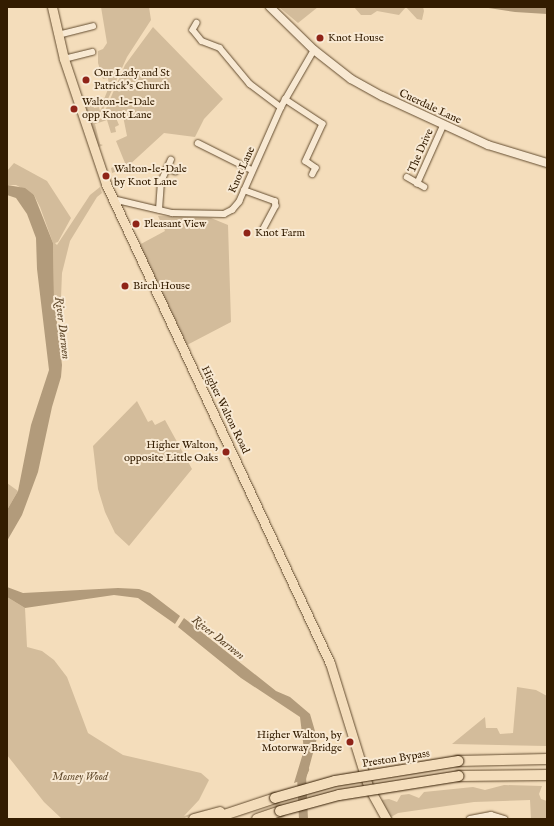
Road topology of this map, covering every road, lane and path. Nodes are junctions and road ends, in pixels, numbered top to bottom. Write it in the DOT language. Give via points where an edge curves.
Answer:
graph roads {
  1 [pos="52,7"];
  2 [pos="270,7"];
  3 [pos="197,23"];
  4 [pos="93,26"];
  5 [pos="58,35"];
  6 [pos="314,50"];
  7 [pos="92,52"];
  8 [pos="64,59"];
  9 [pos="285,99"];
  10 [pos="281,107"];
  11 [pos="443,126"];
  12 [pos="198,143"];
  13 [pos="171,160"];
  14 [pos="547,163"];
  15 [pos="167,168"];
  16 [pos="252,170"];
  17 [pos="175,171"];
  18 [pos="313,174"];
  19 [pos="407,176"];
  20 [pos="417,184"];
  21 [pos="424,187"];
  22 [pos="244,190"];
  23 [pos="113,199"];
  24 [pos="159,210"];
  25 [pos="262,230"];
  26 [pos="547,759"];
  27 [pos="547,775"];
  28 [pos="253,805"];
  29 [pos="194,819"];
  30 [pos="212,819"];
  31 [pos="257,819"];
  32 [pos="386,819"];
  33 [pos="470,819"];
  34 [pos="504,819"];
  1 -- 5 [label="main road, Higher Walton Road"];
  2 -- 6 [label="main road, Cuerdale Lane"];
  3 -- 10 [label="street" via="192,30 202,41 220,48 250,84"];
  4 -- 5 [label="street"];
  5 -- 8 [label="main road, Higher Walton Road"];
  6 -- 9 [label="street, Knot Lane"];
  6 -- 11 [label="main road, Cuerdale Lane" via="351,79"];
  7 -- 8 [label="street"];
  8 -- 23 [label="main road, Higher Walton Road" via="92,146"];
  9 -- 10 [label="street, Knot Lane"];
  9 -- 18 [label="street" via="323,124 306,161 316,168"];
  10 -- 16 [label="street, Knot Lane"];
  11 -- 14 [label="main road, Cuerdale Lane" via="488,145"];
  11 -- 20 [label="street, The Drive"];
  12 -- 16 [label="street"];
  13 -- 15 [label="street"];
  15 -- 17 [label="street"];
  15 -- 24 [label="street" via="161,182"];
  16 -- 22 [label="street, Knot Lane"];
  19 -- 20 [label="street"];
  20 -- 21 [label="street"];
  22 -- 24 [label="street, Knot Lane" via="235,208 224,214"];
  22 -- 25 [label="street" via="275,201 276,206"];
  23 -- 24 [label="street, Knot Lane"];
  23 -- 32 [label="main road, Higher Walton Road" via="330,662 368,786"];
  26 -- 28 [label="highway, Preston Bypass, bridge" via="458,761 335,781"];
  27 -- 31 [label="highway, bridge" via="459,776 339,795"];
  28 -- 29 [label="highway"];
  28 -- 30 [label="highway"];
  33 -- 34 [label="street" via="491,815"];
}
